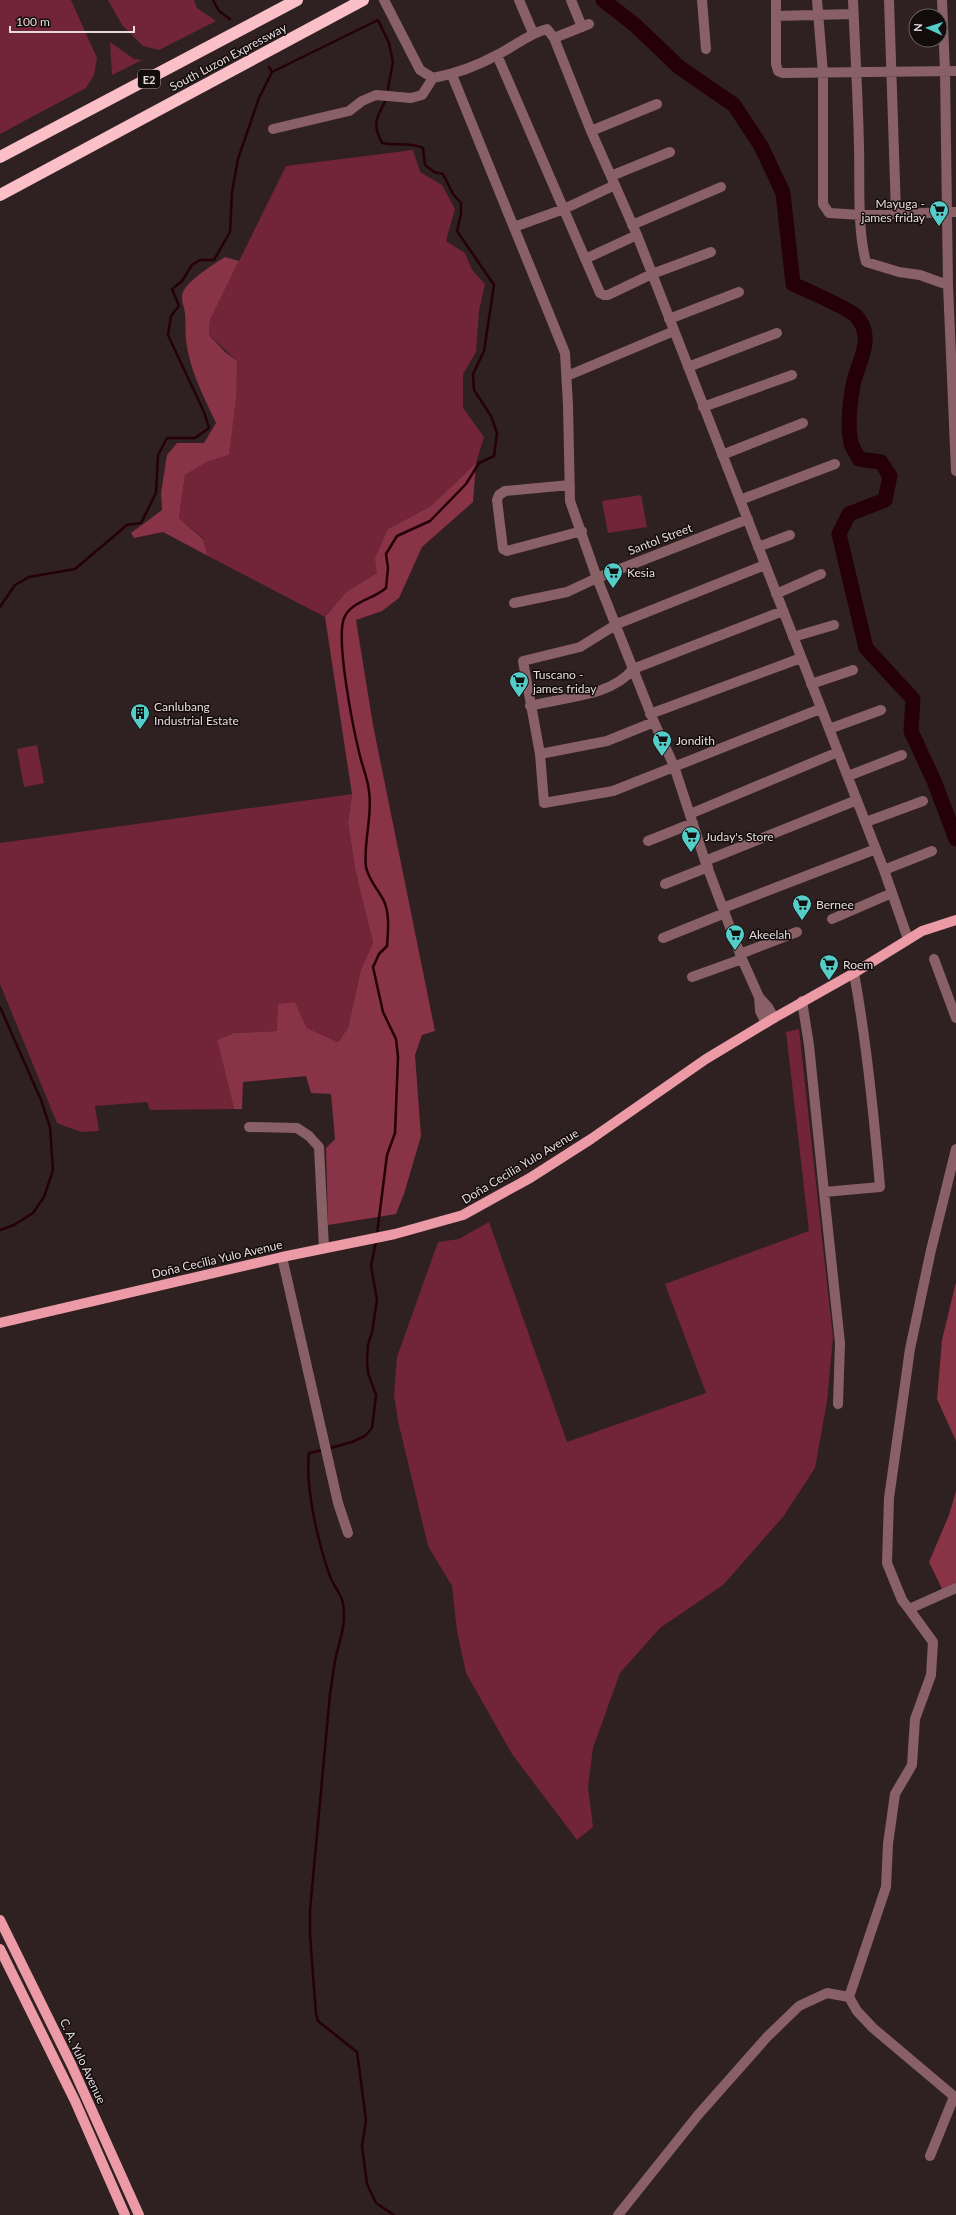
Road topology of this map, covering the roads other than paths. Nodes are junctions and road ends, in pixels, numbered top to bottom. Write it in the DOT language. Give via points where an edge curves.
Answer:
graph roads {
  1 [pos="297,0"];
  2 [pos="363,0"];
  3 [pos="384,0"];
  4 [pos="519,0"];
  5 [pos="571,0"];
  6 [pos="702,0"];
  7 [pos="776,0"];
  8 [pos="817,0"];
  9 [pos="853,0"];
  10 [pos="889,0"];
  11 [pos="942,0"];
  12 [pos="853,14"];
  13 [pos="776,16"];
  14 [pos="818,16"];
  15 [pos="533,33"];
  16 [pos="554,38"];
  17 [pos="706,49"];
  18 [pos="498,55"];
  19 [pos="945,70"];
  20 [pos="857,71"];
  21 [pos="823,72"];
  22 [pos="890,72"];
  23 [pos="956,72"];
  24 [pos="452,75"];
  25 [pos="433,78"];
  26 [pos="657,104"];
  27 [pos="273,129"];
  28 [pos="591,131"];
  29 [pos="670,152"];
  30 [pos="0,157"];
  31 [pos="613,181"];
  32 [pos="721,188"];
  33 [pos="0,195"];
  34 [pos="564,209"];
  35 [pos="952,212"];
  36 [pos="896,213"];
  37 [pos="861,215"];
  38 [pos="632,225"];
  39 [pos="514,227"];
  40 [pos="637,235"];
  41 [pos="711,252"];
  42 [pos="585,259"];
  43 [pos="652,274"];
  44 [pos="948,285"];
  45 [pos="739,292"];
  46 [pos="669,319"];
  47 [pos="674,332"];
  48 [pos="777,333"];
  49 [pos="688,367"];
  50 [pos="792,375"];
  51 [pos="567,376"];
  52 [pos="955,405"];
  53 [pos="703,407"];
  54 [pos="802,423"];
  55 [pos="722,455"];
  56 [pos="836,464"];
  57 [pos="956,471"];
  58 [pos="570,485"];
  59 [pos="740,500"];
  60 [pos="748,519"];
  61 [pos="582,531"];
  62 [pos="790,535"];
  63 [pos="758,547"];
  64 [pos="765,565"];
  65 [pos="821,574"];
  66 [pos="597,578"];
  67 [pos="776,594"];
  68 [pos="514,603"];
  69 [pos="783,611"];
  70 [pos="616,624"];
  71 [pos="834,625"];
  72 [pos="793,637"];
  73 [pos="801,658"];
  74 [pos="633,669"];
  75 [pos="853,670"];
  76 [pos="811,684"];
  77 [pos="530,706"];
  78 [pos="820,709"];
  79 [pos="881,710"];
  80 [pos="652,718"];
  81 [pos="829,728"];
  82 [pos="838,752"];
  83 [pos="540,754"];
  84 [pos="902,755"];
  85 [pos="674,766"];
  86 [pos="848,776"];
  87 [pos="857,800"];
  88 [pos="923,801"];
  89 [pos="692,819"];
  90 [pos="866,822"];
  91 [pos="648,841"];
  92 [pos="876,849"];
  93 [pos="932,851"];
  94 [pos="706,864"];
  95 [pos="884,870"];
  96 [pos="664,884"];
  97 [pos="892,893"];
  98 [pos="724,911"];
  99 [pos="832,919"];
  100 [pos="956,920"];
  101 [pos="797,932"];
  102 [pos="663,938"];
  103 [pos="908,939"];
  104 [pos="741,956"];
  105 [pos="934,959"];
  106 [pos="854,974"];
  107 [pos="692,977"];
  108 [pos="802,1001"];
  109 [pos="956,1018"];
  110 [pos="770,1020"];
  111 [pos="249,1127"];
  112 [pos="956,1149"];
  113 [pos="824,1192"];
  114 [pos="324,1248"];
  115 [pos="282,1257"];
  116 [pos="0,1323"];
  117 [pos="838,1404"];
  118 [pos="348,1533"];
  119 [pos="955,1589"];
  120 [pos="909,1609"];
  121 [pos="0,1920"];
  122 [pos="0,1949"];
  123 [pos="849,1997"];
  124 [pos="955,2098"];
  125 [pos="930,2156"];
  126 [pos="125,2215"];
  127 [pos="139,2215"];
  128 [pos="618,2215"];
  1 -- 30 [label="highway, South Luzon Expressway / E2"];
  2 -- 33 [label="highway, South Luzon Expressway"];
  3 -- 25 [label="street" via="420,70"];
  4 -- 15 [label="street"];
  5 -- 16 [label="street" via="586,25"];
  6 -- 17 [label="street"];
  7 -- 13 [label="street"];
  8 -- 14 [label="street"];
  9 -- 12 [label="street"];
  10 -- 22 [label="street"];
  11 -- 19 [label="street"];
  12 -- 14 [label="street"];
  12 -- 20 [label="street"];
  13 -- 14 [label="street"];
  13 -- 21 [label="street" via="778,71"];
  14 -- 21 [label="street"];
  15 -- 16 [label="street" via="547,29"];
  15 -- 18 [label="street"];
  16 -- 28 [label="street"];
  18 -- 24 [label="street"];
  18 -- 34 [label="street"];
  19 -- 22 [label="street"];
  19 -- 23 [label="street"];
  19 -- 35 [label="street"];
  20 -- 21 [label="street"];
  20 -- 22 [label="street"];
  20 -- 37 [label="street"];
  21 -- 37 [label="street" via="822,204 829,213"];
  22 -- 36 [label="street"];
  24 -- 25 [label="street"];
  24 -- 39 [label="street"];
  25 -- 27 [label="street" via="422,95 411,98 376,95 349,111"];
  26 -- 28 [label="street"];
  28 -- 31 [label="street"];
  29 -- 31 [label="street"];
  31 -- 34 [label="street"];
  31 -- 38 [label="street"];
  32 -- 38 [label="street"];
  34 -- 39 [label="street"];
  34 -- 42 [label="street"];
  35 -- 36 [label="street"];
  35 -- 44 [label="street"];
  36 -- 37 [label="street"];
  37 -- 44 [label="street" via="866,262 920,275"];
  38 -- 40 [label="street"];
  39 -- 51 [label="street" via="565,353"];
  40 -- 42 [label="street"];
  40 -- 43 [label="street"];
  41 -- 43 [label="street"];
  42 -- 43 [label="street" via="600,293 604,295"];
  43 -- 46 [label="street"];
  44 -- 52 [label="street"];
  45 -- 46 [label="street"];
  46 -- 47 [label="street"];
  47 -- 49 [label="street"];
  47 -- 51 [label="street"];
  48 -- 49 [label="street"];
  49 -- 53 [label="street"];
  50 -- 53 [label="street"];
  51 -- 58 [label="street"];
  52 -- 57 [label="street"];
  53 -- 55 [label="street"];
  54 -- 55 [label="street"];
  55 -- 59 [label="street"];
  56 -- 59 [label="street"];
  58 -- 61 [label="street" via="570,501"];
  58 -- 61 [label="street" via="505,491 499,495 497,500 504,549 507,551"];
  59 -- 60 [label="street"];
  60 -- 63 [label="street"];
  60 -- 66 [label="street, Santol Street"];
  61 -- 66 [label="street"];
  62 -- 63 [label="street"];
  63 -- 64 [label="street"];
  64 -- 67 [label="street"];
  64 -- 70 [label="street"];
  65 -- 67 [label="street"];
  66 -- 68 [label="street, Santol Street" via="567,592"];
  66 -- 70 [label="street"];
  67 -- 69 [label="street"];
  69 -- 72 [label="street"];
  69 -- 74 [label="street"];
  70 -- 74 [label="street"];
  70 -- 77 [label="street" via="580,647 523,661"];
  71 -- 72 [label="street"];
  72 -- 73 [label="street"];
  73 -- 76 [label="street"];
  73 -- 80 [label="street"];
  74 -- 77 [label="street" via="625,680 586,694"];
  74 -- 80 [label="street"];
  75 -- 76 [label="street"];
  76 -- 78 [label="street"];
  77 -- 83 [label="street"];
  78 -- 81 [label="street"];
  78 -- 85 [label="street"];
  79 -- 81 [label="street"];
  80 -- 83 [label="street" via="607,741"];
  80 -- 85 [label="street"];
  81 -- 82 [label="street"];
  82 -- 86 [label="street"];
  82 -- 89 [label="street"];
  83 -- 85 [label="street" via="544,803 613,791"];
  84 -- 86 [label="street"];
  85 -- 89 [label="street"];
  86 -- 87 [label="street"];
  87 -- 90 [label="street"];
  87 -- 94 [label="street"];
  88 -- 90 [label="street"];
  89 -- 91 [label="street"];
  89 -- 94 [label="street"];
  90 -- 92 [label="street"];
  92 -- 95 [label="street"];
  92 -- 98 [label="street"];
  93 -- 95 [label="street"];
  94 -- 96 [label="street"];
  94 -- 98 [label="street"];
  95 -- 97 [label="street"];
  97 -- 99 [label="street"];
  97 -- 103 [label="street"];
  98 -- 102 [label="street"];
  98 -- 104 [label="street"];
  100 -- 103 [label="main road, Doña Cecilia Yulo Avenue" via="922,931"];
  101 -- 104 [label="street"];
  103 -- 106 [label="main road, Doña Cecilia Yulo Avenue"];
  104 -- 107 [label="street"];
  104 -- 110 [label="street" via="759,997 760,1011"];
  105 -- 109 [label="street"];
  106 -- 108 [label="main road, Doña Cecilia Yulo Avenue"];
  106 -- 113 [label="street" via="863,1026 880,1187"];
  108 -- 110 [label="main road, Doña Cecilia Yulo Avenue"];
  108 -- 113 [label="street"];
  110 -- 114 [label="main road, Doña Cecilia Yulo Avenue" via="706,1059 530,1178 463,1215 395,1234"];
  111 -- 114 [label="street" via="297,1128 309,1136 318,1148"];
  112 -- 120 [label="street" via="910,1349 889,1498 887,1563 902,1600"];
  113 -- 117 [label="street" via="840,1343"];
  114 -- 115 [label="main road, Doña Cecilia Yulo Avenue"];
  115 -- 116 [label="main road, Doña Cecilia Yulo Avenue"];
  115 -- 118 [label="street" via="338,1503"];
  119 -- 120 [label="street"];
  120 -- 123 [label="street" via="933,1642 931,1675 915,1719 912,1765 895,1794 888,1844 886,1887"];
  121 -- 127 [label="main road, C. A. Yulo Avenue" via="69,2060"];
  122 -- 126 [label="main road, C. A. Yulo Avenue" via="75,2101"];
  123 -- 124 [label="street" via="857,2011 873,2028"];
  123 -- 128 [label="street" via="827,1993 799,2006 767,2037 698,2115"];
  124 -- 125 [label="street"];
}
